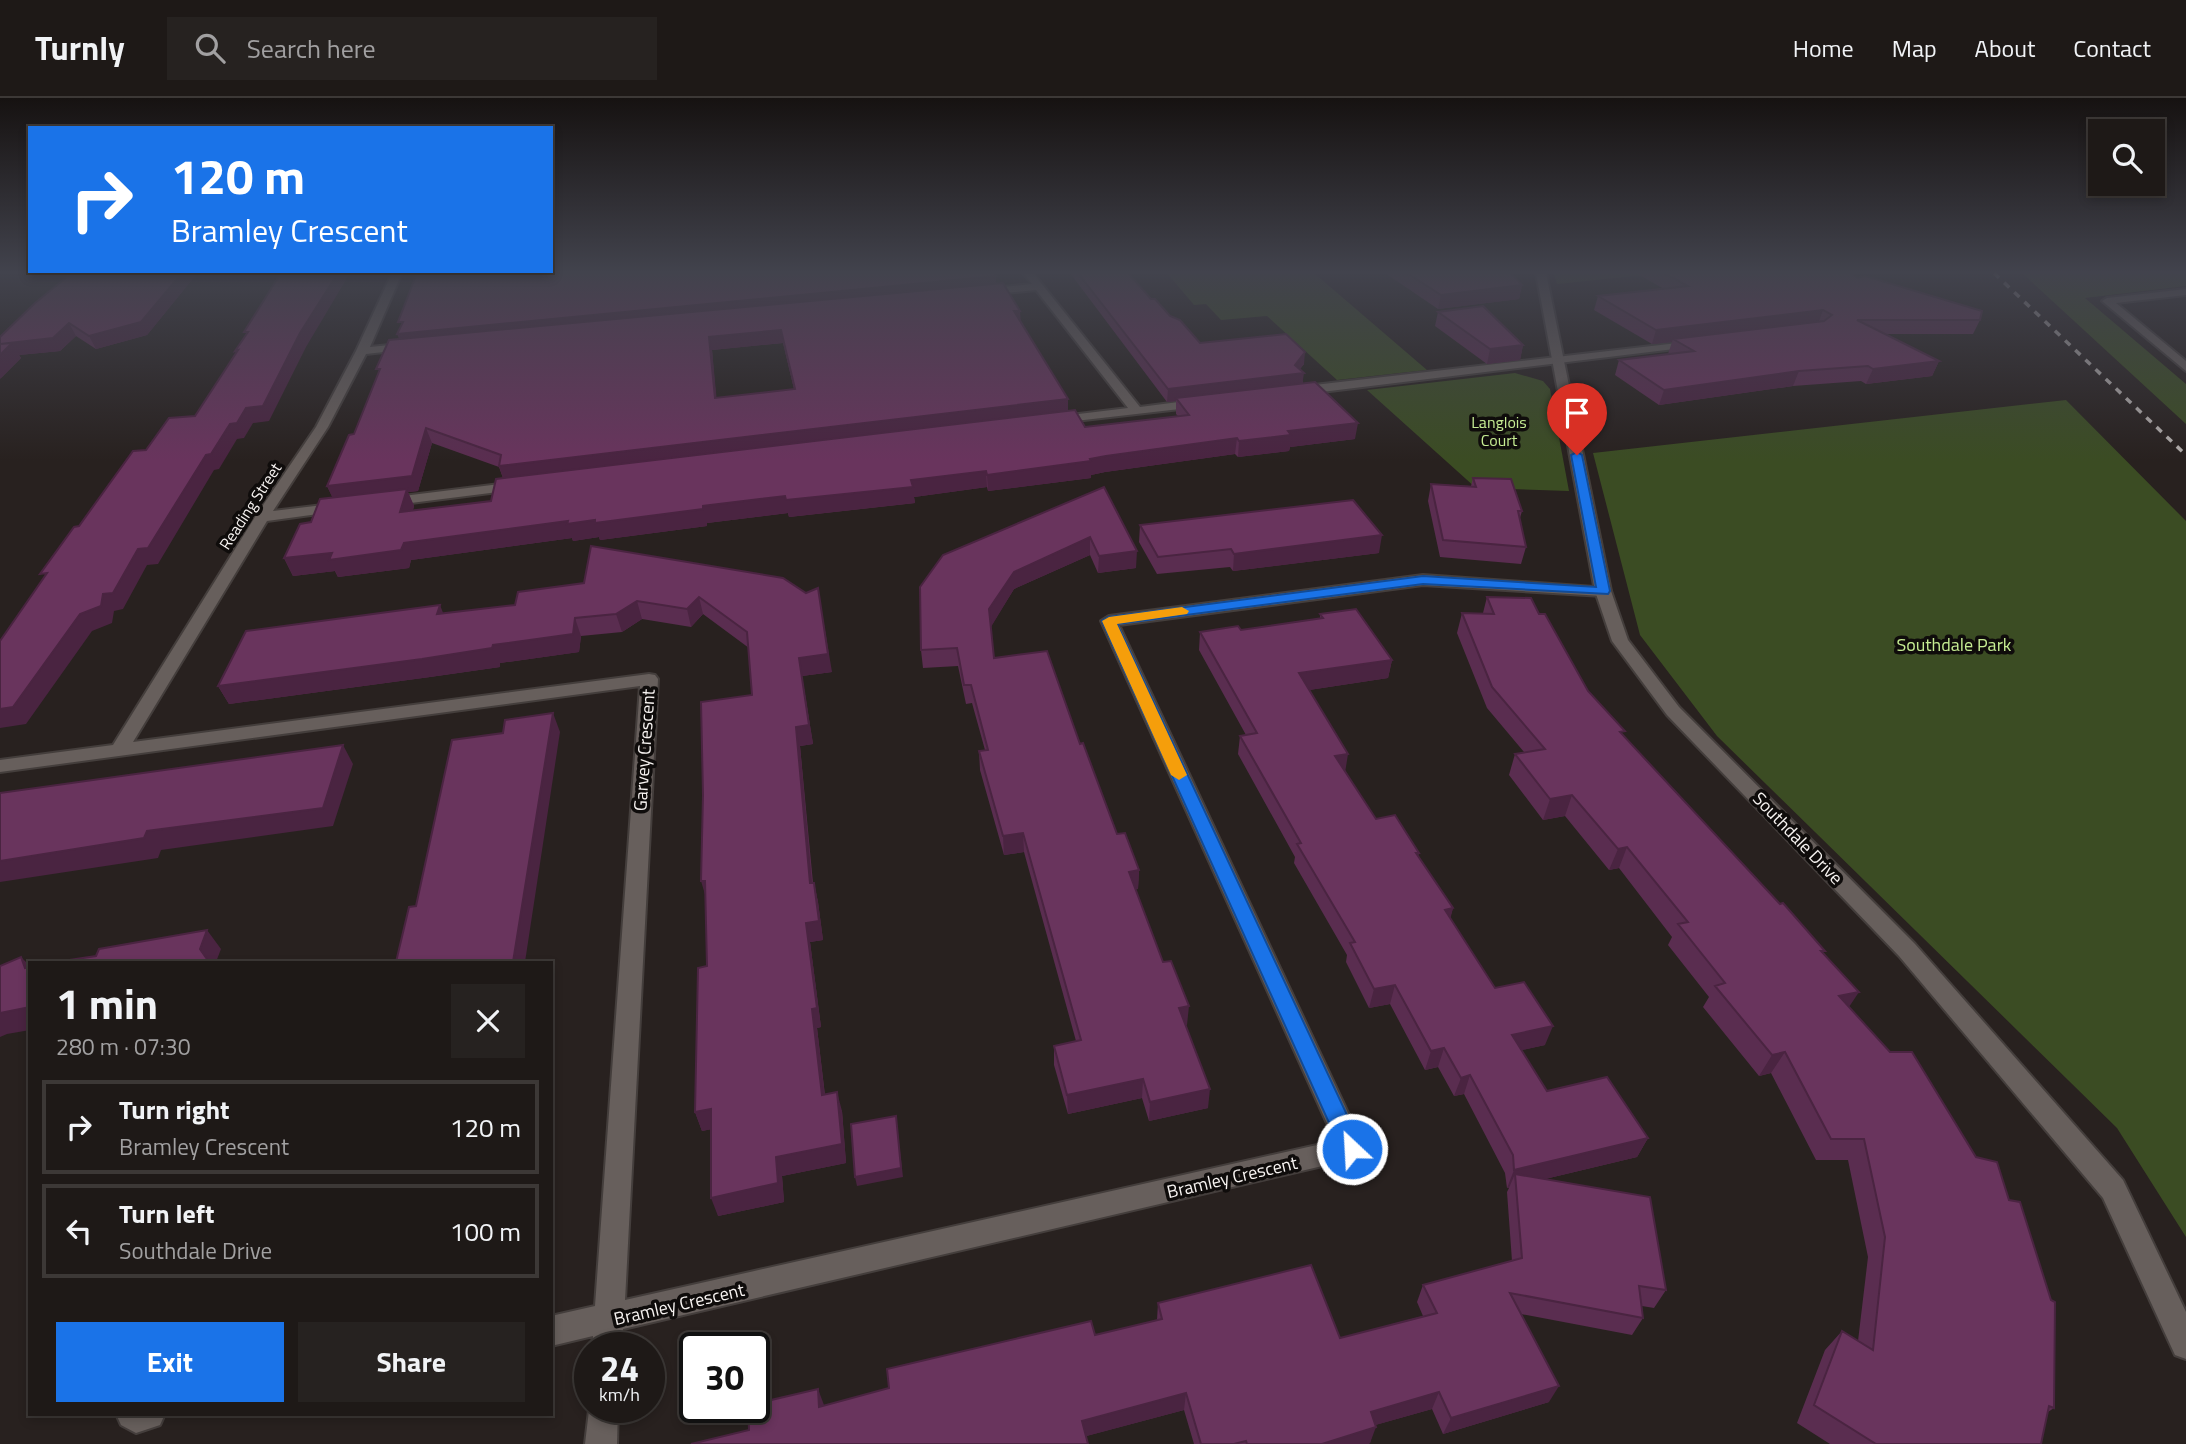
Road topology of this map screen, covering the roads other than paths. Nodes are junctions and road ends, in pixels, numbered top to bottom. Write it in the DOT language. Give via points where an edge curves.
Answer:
graph roads {
  1 [pos="369,336"];
  2 [pos="1076,336"];
  3 [pos="1554,336"];
  4 [pos="2149,336"];
  5 [pos="1709,342"];
  6 [pos="427,345"];
  7 [pos="362,351"];
  8 [pos="1559,359"];
  9 [pos="2186,367"];
  10 [pos="1288,392"];
  11 [pos="1219,401"];
  12 [pos="1137,411"];
  13 [pos="1040,422"];
  14 [pos="530,484"];
  15 [pos="378,503"];
  16 [pos="350,506"];
  17 [pos="262,517"];
  18 [pos="1603,591"];
  19 [pos="118,750"];
  20 [pos="0,766"];
  21 [pos="609,1320"];
  22 [pos="553,1331"];
  23 [pos="608,1332"];
  24 [pos="2186,1344"];
  25 [pos="602,1423"];
  26 [pos="601,1444"];
  1 -- 7 [label="street, Reading Street"];
  2 -- 12 [label="street"];
  3 -- 8 [label="street, Southdale Drive"];
  4 -- 9 [label="street"];
  5 -- 8 [label="street"];
  6 -- 7 [label="street"];
  7 -- 17 [label="street, Reading Street" via="322,427"];
  8 -- 10 [label="street"];
  8 -- 18 [label="street, Southdale Drive"];
  11 -- 12 [label="street"];
  12 -- 13 [label="street"];
  14 -- 15 [label="street"];
  16 -- 17 [label="street"];
  17 -- 19 [label="street, Reading Street"];
  18 -- 21 [label="street, Bramley Crescent" via="1423,580 1109,621 1352,1149"];
  18 -- 24 [label="street, Southdale Drive" via="1620,641 1673,711 1907,950 2113,1189"];
  19 -- 20 [label="street, Garvey Crescent"];
  19 -- 21 [label="street, Garvey Crescent" via="649,679"];
  21 -- 22 [label="street, Bramley Crescent"];
  21 -- 23 [label="street, Garvey Crescent"];
  25 -- 26 [label="street"];
}
